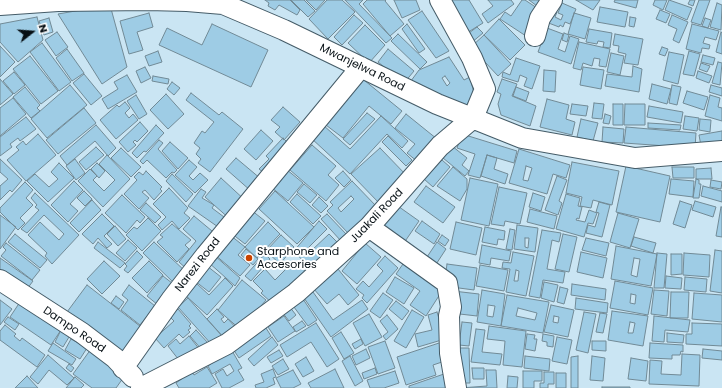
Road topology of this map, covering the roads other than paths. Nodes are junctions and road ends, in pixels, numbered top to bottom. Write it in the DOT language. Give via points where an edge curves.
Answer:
graph roads {
  1 [pos="148,0"];
  2 [pos="440,0"];
  3 [pos="552,0"];
  4 [pos="0,5"];
  5 [pos="535,36"];
  6 [pos="361,67"];
  7 [pos="473,118"];
  8 [pos="722,151"];
  9 [pos="369,227"];
  10 [pos="0,280"];
  11 [pos="123,368"];
  12 [pos="142,388"];
  13 [pos="456,388"];
  1 -- 4 [label="street, Mwanjelwa Road" via="58,1"];
  1 -- 6 [label="street, Mwanjelwa Road" via="223,4"];
  2 -- 7 [label="street, Juakali Road" via="472,58 485,89"];
  3 -- 5 [label="street" via="540,18"];
  6 -- 7 [label="street, Mwanjelwa Road" via="437,104"];
  6 -- 11 [label="street, Narezi Road" via="171,300"];
  7 -- 8 [label="street, Mwanjelwa Road" via="522,138 635,158"];
  7 -- 9 [label="street, Juakali Road" via="440,146"];
  9 -- 12 [label="street, Juakali Road" via="296,294 227,344"];
  9 -- 13 [label="street" via="447,283 451,307 450,353"];
  10 -- 11 [label="street, Dampo Road" via="82,333 115,358"];
  11 -- 12 [label="street, Dampo Road"];
}
